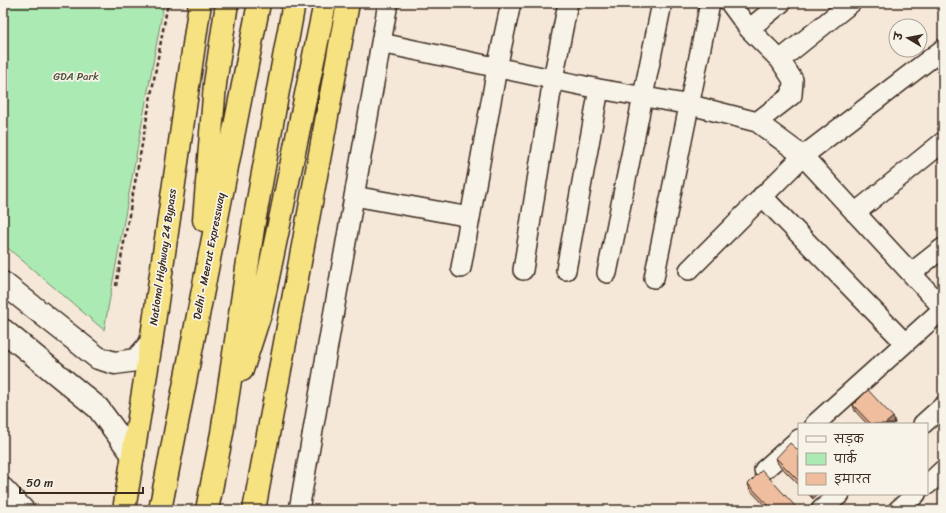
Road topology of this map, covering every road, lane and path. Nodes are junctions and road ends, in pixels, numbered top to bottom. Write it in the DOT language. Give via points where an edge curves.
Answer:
graph roads {
  1 [pos="168,3"];
  2 [pos="200,3"];
  3 [pos="228,3"];
  4 [pos="259,3"];
  5 [pos="294,3"];
  6 [pos="324,3"];
  7 [pos="348,3"];
  8 [pos="388,3"];
  9 [pos="511,3"];
  10 [pos="568,3"];
  11 [pos="662,3"];
  12 [pos="710,3"];
  13 [pos="730,3"];
  14 [pos="781,3"];
  15 [pos="851,3"];
  16 [pos="750,29"];
  17 [pos="381,43"];
  18 [pos="943,49"];
  19 [pos="780,60"];
  20 [pos="497,68"];
  21 [pos="553,79"];
  22 [pos="599,89"];
  23 [pos="643,96"];
  24 [pos="691,105"];
  25 [pos="757,122"];
  26 [pos="943,142"];
  27 [pos="803,156"];
  28 [pos="354,196"];
  29 [pos="762,196"];
  30 [pos="854,213"];
  31 [pos="470,217"];
  32 [pos="943,248"];
  33 [pos="461,268"];
  34 [pos="523,270"];
  35 [pos="566,270"];
  36 [pos="689,270"];
  37 [pos="607,273"];
  38 [pos="912,273"];
  39 [pos="654,278"];
  40 [pos="3,283"];
  41 [pos="116,286"];
  42 [pos="943,309"];
  43 [pos="194,327"];
  44 [pos="3,330"];
  45 [pos="151,343"];
  46 [pos="905,343"];
  47 [pos="816,423"];
  48 [pos="222,434"];
  49 [pos="798,440"];
  50 [pos="133,455"];
  51 [pos="764,470"];
  52 [pos="943,470"];
  53 [pos="928,483"];
  54 [pos="3,489"];
  55 [pos="839,495"];
  56 [pos="915,495"];
  57 [pos="24,510"];
  58 [pos="124,510"];
  59 [pos="160,510"];
  60 [pos="207,510"];
  61 [pos="254,510"];
  62 [pos="299,510"];
  63 [pos="821,510"];
  64 [pos="898,510"];
  1 -- 41 [label="path"];
  2 -- 45 [label="highway, National Highway 24 Bypass"];
  3 -- 43 [label="highway" via="215,84"];
  4 -- 43 [label="highway, Delhi - Meerut Expressway"];
  5 -- 48 [label="highway" via="254,222"];
  6 -- 48 [label="highway" via="261,311"];
  7 -- 61 [label="highway"];
  8 -- 17 [label="street"];
  9 -- 20 [label="street"];
  10 -- 21 [label="street"];
  11 -- 23 [label="street"];
  12 -- 24 [label="street"];
  13 -- 16 [label="street"];
  14 -- 16 [label="street"];
  15 -- 19 [label="street"];
  16 -- 19 [label="street"];
  17 -- 20 [label="street"];
  17 -- 28 [label="street"];
  18 -- 27 [label="street"];
  19 -- 25 [label="street" via="793,80 792,95"];
  20 -- 21 [label="street"];
  20 -- 31 [label="street"];
  21 -- 22 [label="street"];
  21 -- 34 [label="street"];
  22 -- 23 [label="street"];
  22 -- 35 [label="street"];
  23 -- 24 [label="street"];
  23 -- 37 [label="street"];
  24 -- 25 [label="street"];
  24 -- 39 [label="street"];
  25 -- 27 [label="street"];
  26 -- 30 [label="street"];
  27 -- 29 [label="street"];
  27 -- 30 [label="street"];
  28 -- 31 [label="street"];
  28 -- 62 [label="street"];
  29 -- 36 [label="street"];
  29 -- 46 [label="street"];
  30 -- 38 [label="street"];
  31 -- 33 [label="street"];
  32 -- 38 [label="street"];
  38 -- 42 [label="street"];
  40 -- 45 [label="street" via="98,358 115,363 136,360"];
  42 -- 46 [label="street"];
  43 -- 59 [label="highway, Delhi - Meerut Expressway"];
  44 -- 50 [label="street" via="98,408"];
  45 -- 50 [label="highway, National Highway 24 Bypass"];
  46 -- 47 [label="street"];
  48 -- 60 [label="highway"];
  49 -- 51 [label="street"];
  50 -- 58 [label="highway, National Highway 24 Bypass"];
  52 -- 53 [label="street"];
  54 -- 57 [label="street"];
  55 -- 63 [label="street"];
  56 -- 64 [label="street"];
}
